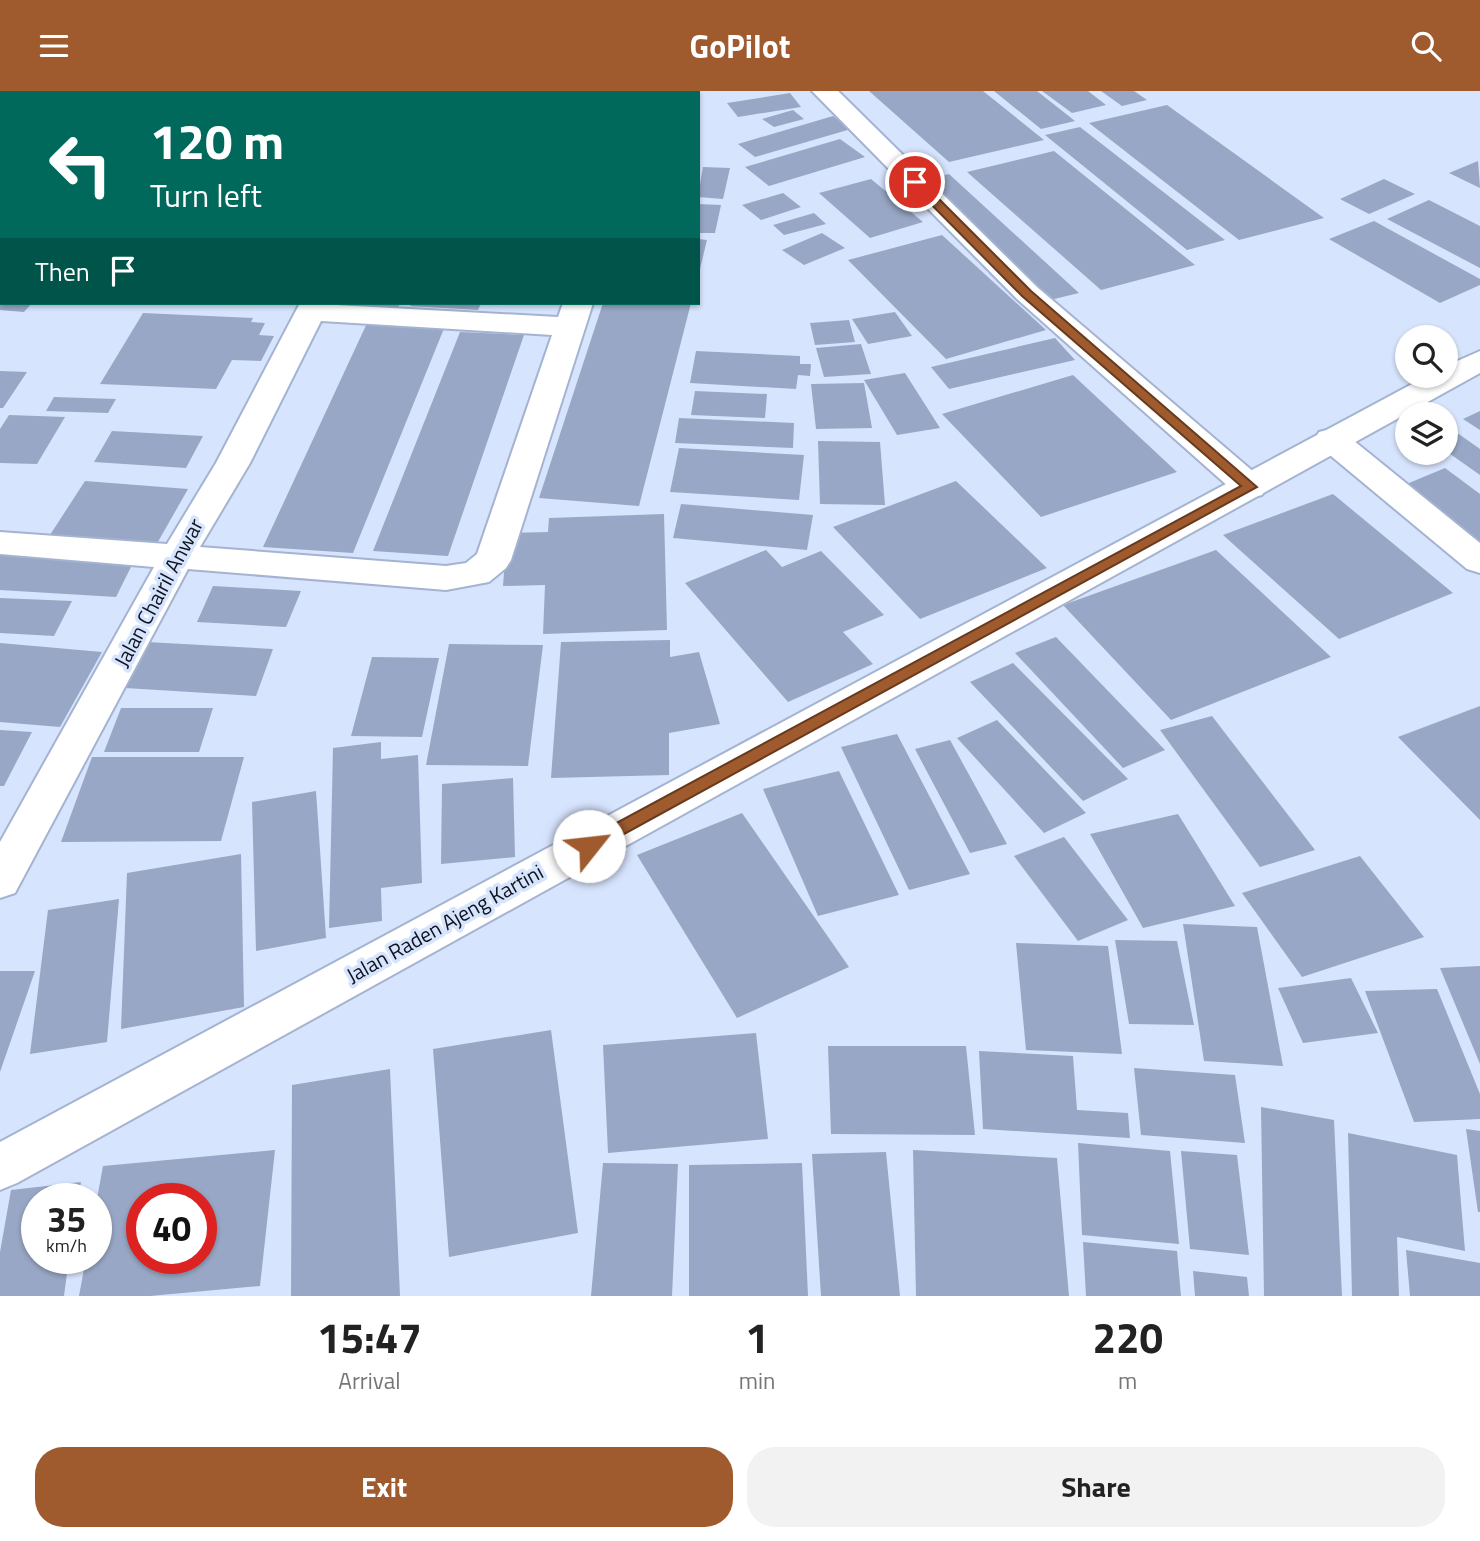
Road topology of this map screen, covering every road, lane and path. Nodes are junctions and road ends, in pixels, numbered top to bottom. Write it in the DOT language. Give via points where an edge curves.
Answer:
graph roads {
  1 [pos="824,91"];
  2 [pos="313,307"];
  3 [pos="574,315"];
  4 [pos="1480,360"];
  5 [pos="1331,439"];
  6 [pos="1250,487"];
  7 [pos="0,543"];
  8 [pos="178,558"];
  9 [pos="1480,561"];
  10 [pos="0,881"];
  11 [pos="0,1167"];
  1 -- 6 [label="street" via="1027,293"];
  2 -- 3 [label="street"];
  2 -- 8 [label="street, Jalan Chairil Anwar"];
  3 -- 8 [label="street" via="493,560 476,574 446,578"];
  4 -- 5 [label="street, Jalan Raden Ajeng Kartini"];
  5 -- 6 [label="street, Jalan Raden Ajeng Kartini"];
  5 -- 9 [label="street"];
  6 -- 11 [label="street, Jalan Raden Ajeng Kartini"];
  7 -- 8 [label="street"];
  8 -- 10 [label="street, Jalan Chairil Anwar"];
}
